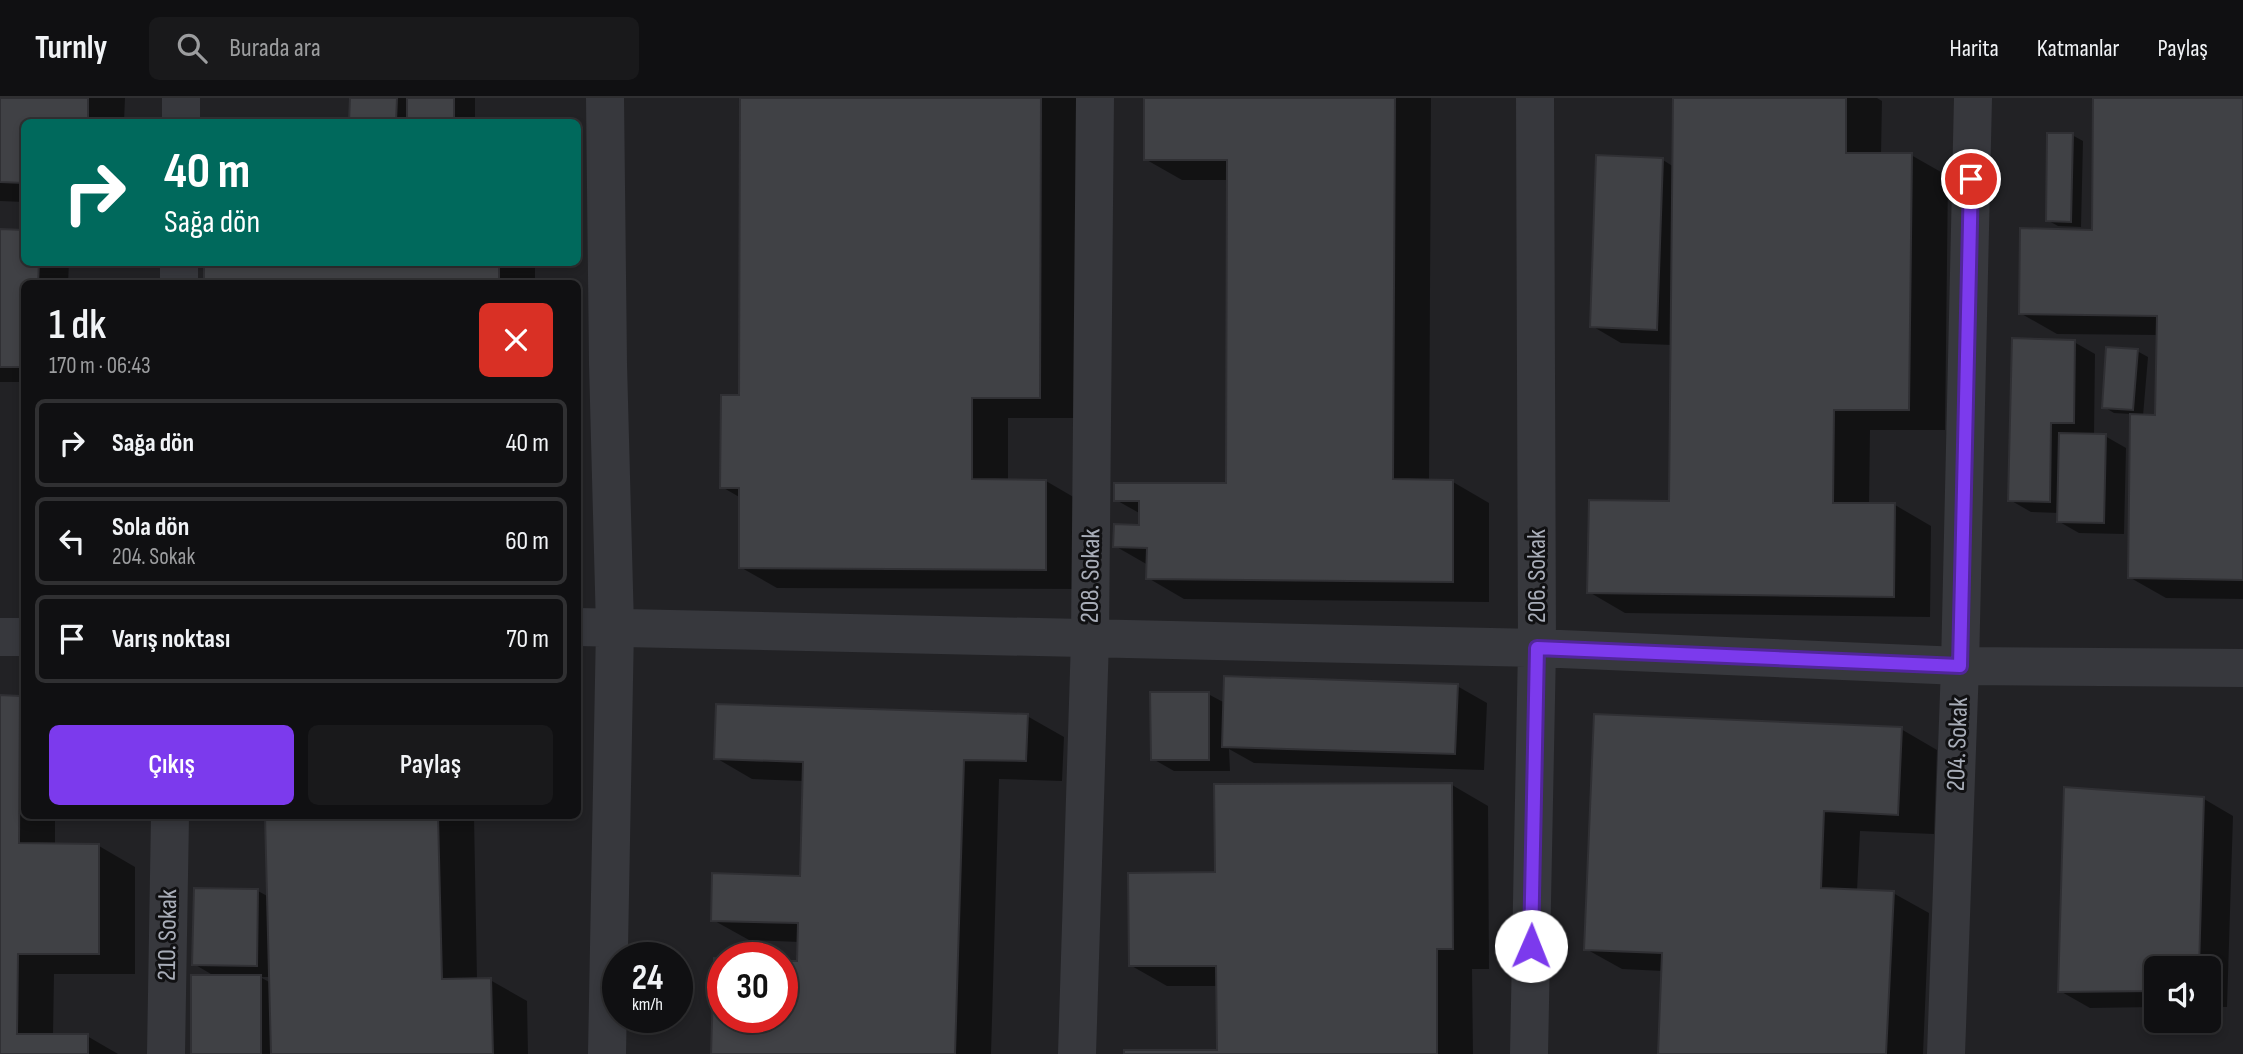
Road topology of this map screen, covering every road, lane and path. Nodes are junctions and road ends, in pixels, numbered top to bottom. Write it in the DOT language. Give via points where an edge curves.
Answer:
graph roads {
  1 [pos="181,98"];
  2 [pos="605,98"];
  3 [pos="1095,98"];
  4 [pos="1535,98"];
  5 [pos="1973,98"];
  6 [pos="181,119"];
  7 [pos="581,627"];
  8 [pos="615,627"];
  9 [pos="0,637"];
  10 [pos="21,637"];
  11 [pos="1090,639"];
  12 [pos="1537,648"];
  13 [pos="1960,666"];
  14 [pos="2243,668"];
  15 [pos="170,819"];
  16 [pos="166,1054"];
  17 [pos="607,1054"];
  18 [pos="1077,1054"];
  19 [pos="1529,1054"];
  20 [pos="1946,1054"];
  1 -- 6 [label="street"];
  2 -- 8 [label="street"];
  3 -- 11 [label="street, 208. Sokak"];
  4 -- 12 [label="street, 206. Sokak"];
  5 -- 13 [label="street, 204. Sokak"];
  7 -- 8 [label="street"];
  8 -- 11 [label="street"];
  8 -- 17 [label="street"];
  9 -- 10 [label="street"];
  11 -- 12 [label="street"];
  11 -- 18 [label="street, 208. Sokak"];
  12 -- 13 [label="street"];
  12 -- 19 [label="street, 206. Sokak"];
  13 -- 14 [label="street"];
  13 -- 20 [label="street, 204. Sokak"];
  15 -- 16 [label="street, 210. Sokak"];
}
